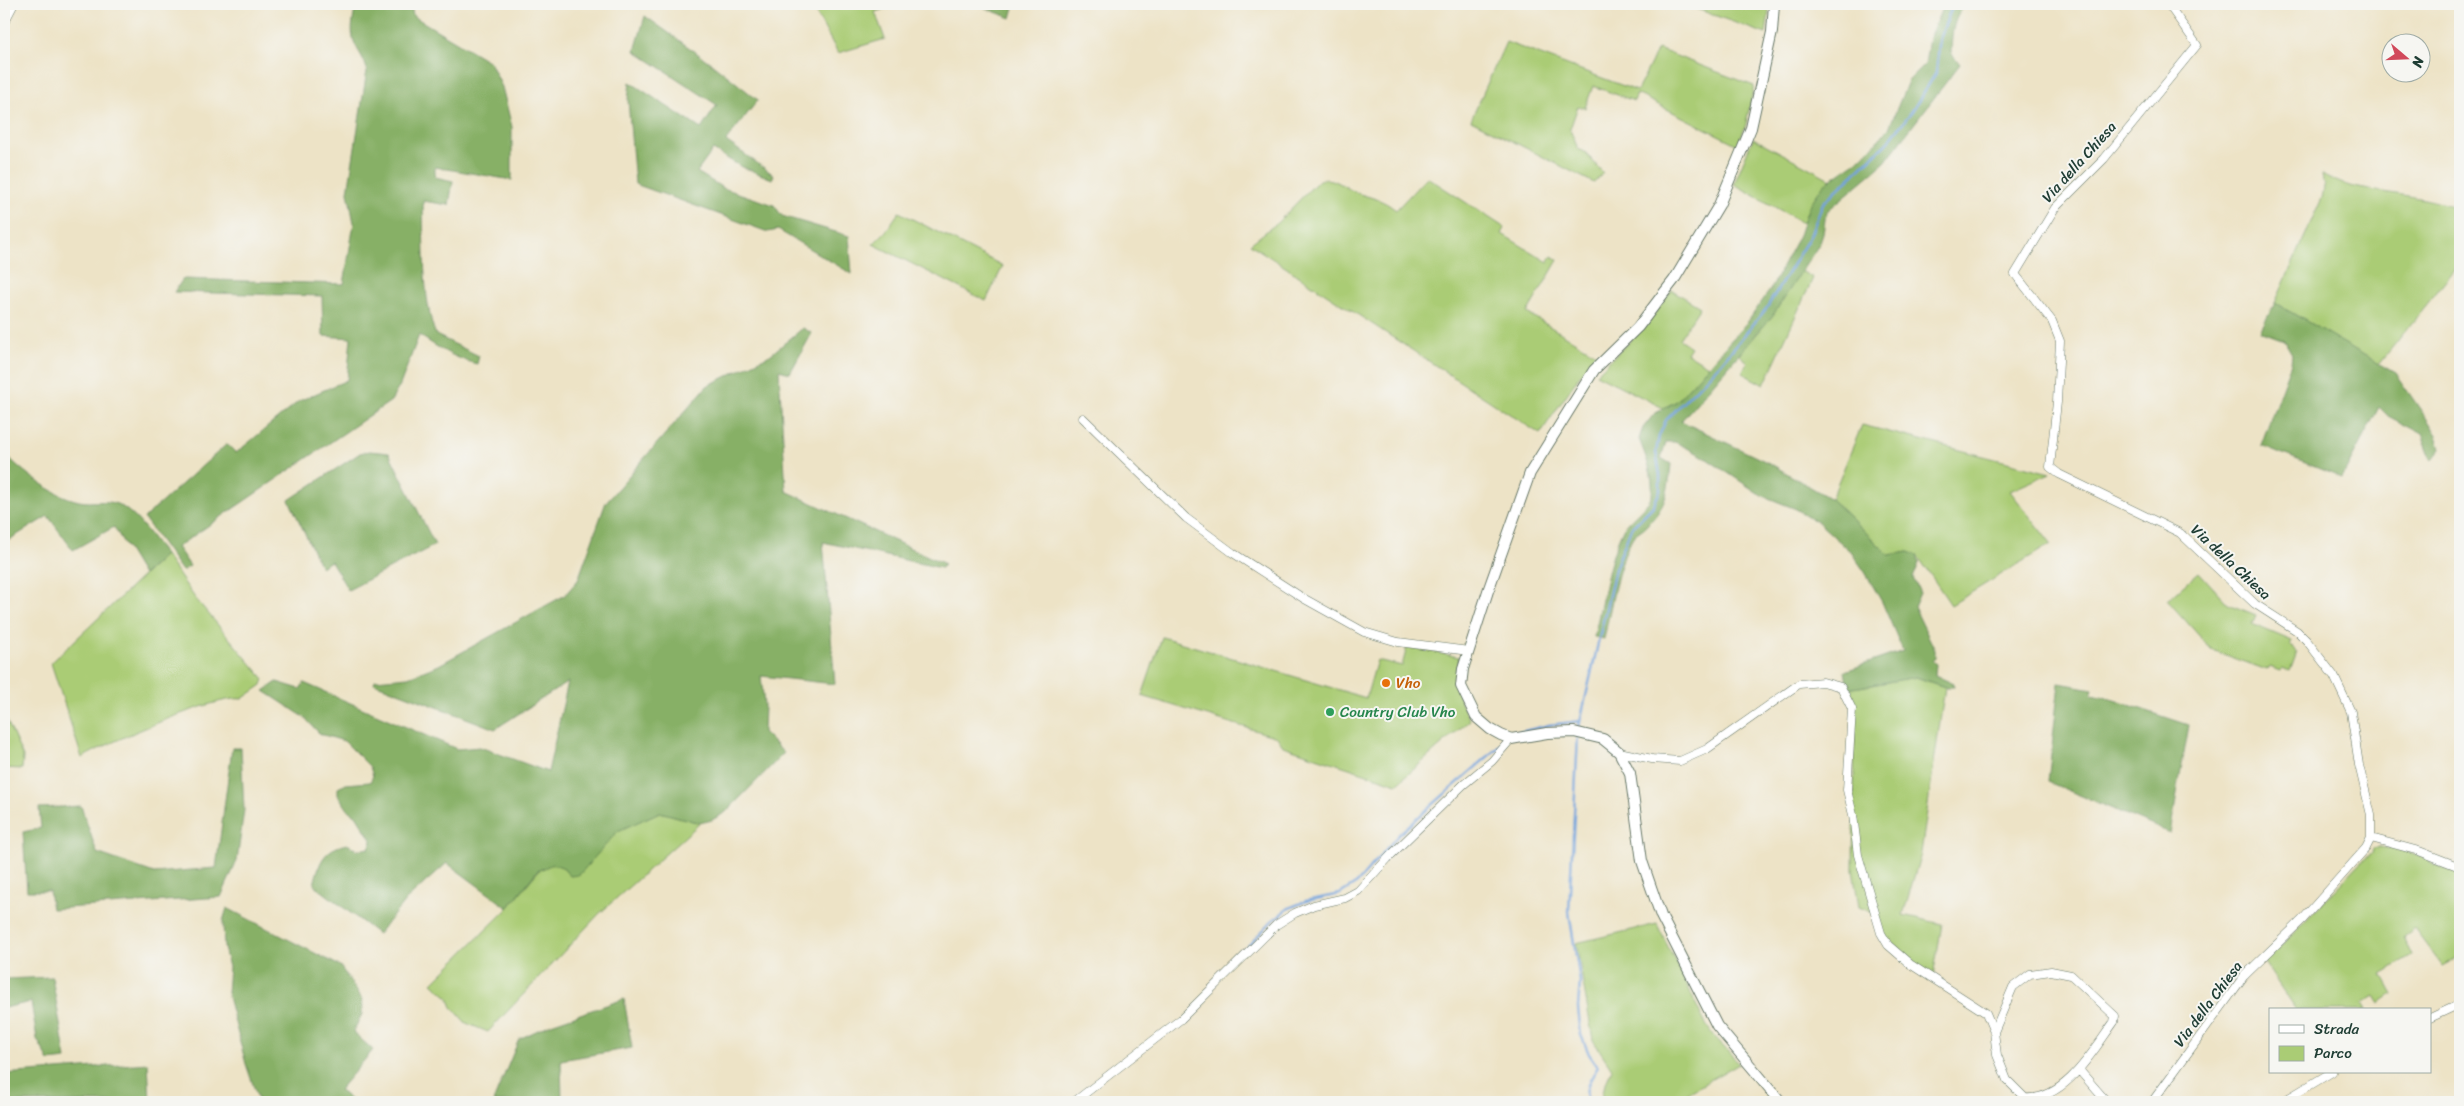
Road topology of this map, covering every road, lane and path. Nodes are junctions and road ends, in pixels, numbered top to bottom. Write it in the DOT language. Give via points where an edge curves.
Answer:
graph roads {
  1 [pos="14,4"];
  2 [pos="1774,4"];
  3 [pos="2168,4"];
  4 [pos="4,23"];
  5 [pos="1083,418"];
  6 [pos="1469,651"];
  7 [pos="1511,740"];
  8 [pos="1620,752"];
  9 [pos="2371,838"];
  10 [pos="2460,867"];
  11 [pos="2460,1004"];
  12 [pos="2432,1017"];
  13 [pos="1994,1032"];
  14 [pos="2080,1071"];
  15 [pos="2329,1074"];
  16 [pos="1074,1102"];
  17 [pos="1781,1102"];
  18 [pos="2107,1102"];
  19 [pos="2152,1102"];
  20 [pos="2282,1102"];
  1 -- 4 [label="street"];
  2 -- 6 [label="street" via="1772,32 1751,128 1719,205 1674,280 1638,327 1594,370 1530,473"];
  3 -- 9 [label="street, Via della Chiesa" via="2197,45 2104,159 2055,208 2015,274 2052,322 2060,340 2050,466 2059,474 2180,533 2255,604 2297,631 2318,652 2351,712 2371,814"];
  5 -- 6 [label="street" via="1186,518 1303,598 1364,632 1398,642"];
  6 -- 7 [label="street" via="1461,686 1466,700 1476,717"];
  7 -- 8 [label="street" via="1546,733 1579,733 1603,740"];
  7 -- 16 [label="street" via="1358,891 1345,898 1314,905 1276,925 1181,1019"];
  8 -- 13 [label="street" via="1680,761 1707,749 1799,684 1823,682 1841,687 1852,709 1847,790 1858,855 1881,933 1888,946 1910,964 1986,1013"];
  8 -- 17 [label="street" via="1630,773 1642,861 1661,916 1716,1026"];
  9 -- 10 [label="street" via="2419,851"];
  9 -- 19 [label="street, Via della Chiesa" via="2353,865 2309,913 2244,976"];
  11 -- 12 [label="street"];
  13 -- 14 [label="street" via="1997,1055 2007,1080 2024,1098 2038,1099"];
  13 -- 14 [label="street" via="2013,988 2030,974 2051,970 2071,975 2115,1016"];
  14 -- 18 [label="street"];
  15 -- 20 [label="street"];
}
